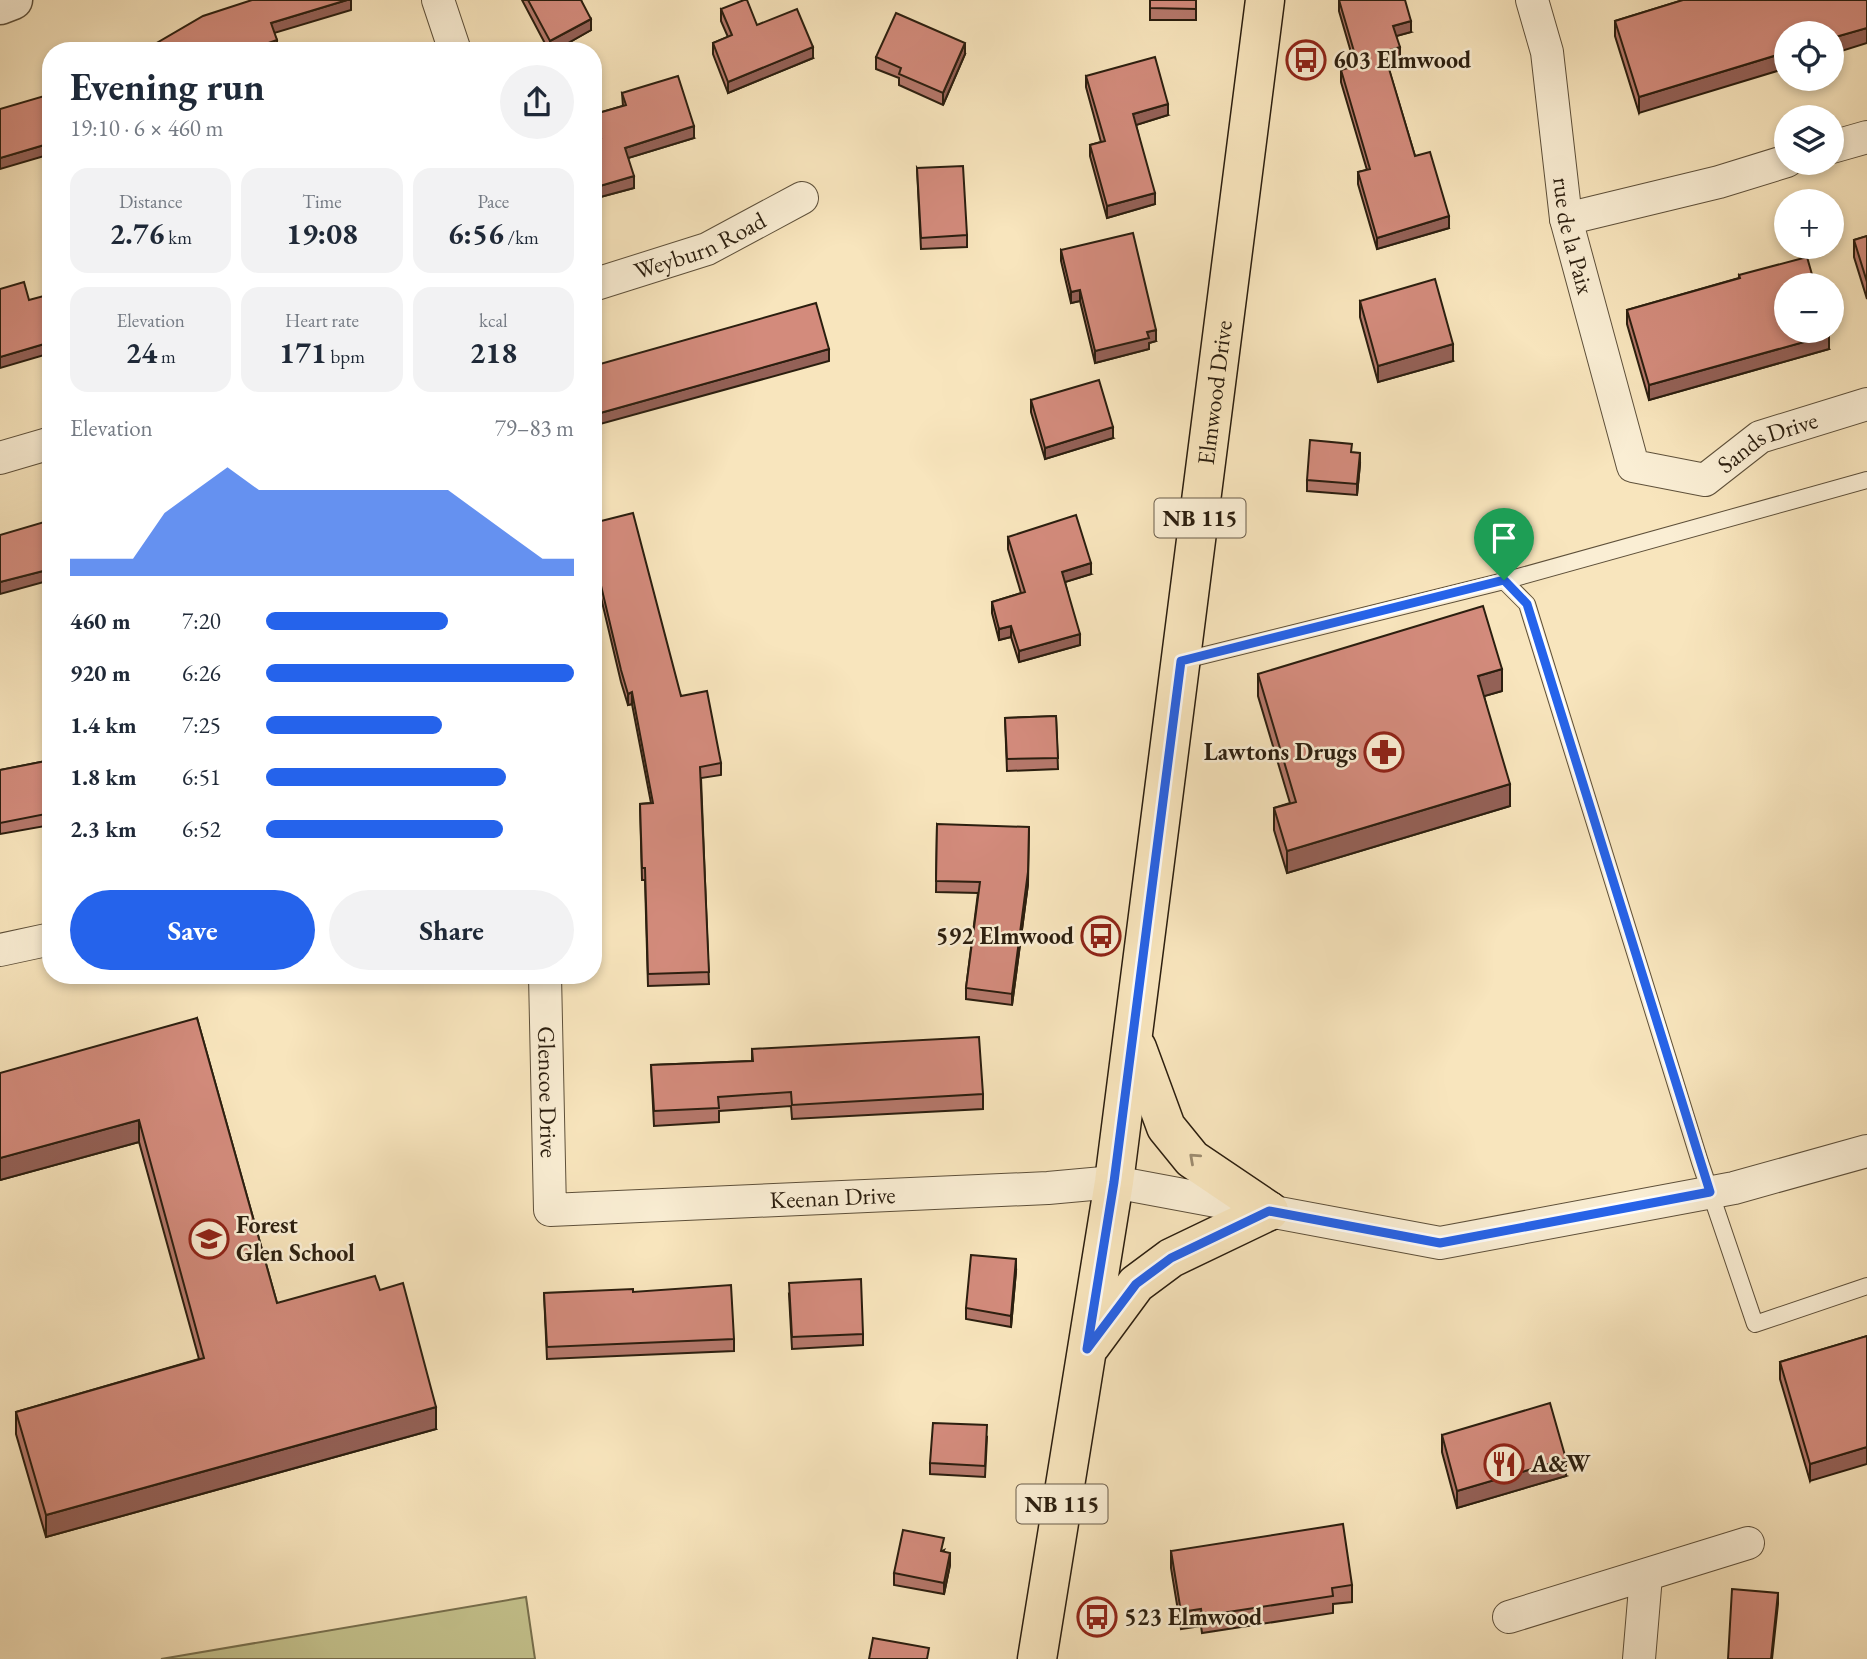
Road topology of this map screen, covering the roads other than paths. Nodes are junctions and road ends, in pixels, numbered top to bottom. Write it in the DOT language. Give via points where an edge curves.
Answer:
graph roads {
  1 [pos="438,0"];
  2 [pos="1265,0"];
  3 [pos="1532,0"];
  4 [pos="452,42"];
  5 [pos="1867,137"];
  6 [pos="1844,144"];
  7 [pos="1774,165"];
  8 [pos="802,198"];
  9 [pos="1566,219"];
  10 [pos="602,282"];
  11 [pos="1867,404"];
  12 [pos="42,446"];
  13 [pos="0,458"];
  14 [pos="1633,466"];
  15 [pos="1867,480"];
  16 [pos="1504,580"];
  17 [pos="1181,661"];
  18 [pos="42,941"];
  19 [pos="0,950"];
  20 [pos="545,984"];
  21 [pos="1133,1036"];
  22 [pos="1867,1151"];
  23 [pos="1114,1182"];
  24 [pos="1710,1192"];
  25 [pos="550,1210"];
  26 [pos="1269,1211"];
  27 [pos="1867,1286"];
  28 [pos="1087,1349"];
  29 [pos="1748,1543"];
  30 [pos="1646,1576"];
  31 [pos="1509,1617"];
  32 [pos="1037,1659"];
  33 [pos="1639,1659"];
  1 -- 4 [label="street"];
  2 -- 17 [label="main road, Elmwood Drive / NB 115"];
  3 -- 9 [label="street, rue de la Paix" via="1546,52"];
  5 -- 6 [label="street"];
  7 -- 9 [label="street"];
  8 -- 10 [label="street, Weyburn Road" via="707,250"];
  9 -- 14 [label="street, rue de la Paix"];
  11 -- 14 [label="street, Sands Drive" via="1760,437 1705,480"];
  12 -- 13 [label="street"];
  15 -- 16 [label="lane"];
  16 -- 17 [label="lane"];
  16 -- 24 [label="lane" via="1527,604"];
  17 -- 21 [label="main road, Elmwood Drive / NB 115"];
  18 -- 19 [label="street"];
  20 -- 25 [label="street, Glencoe Drive"];
  21 -- 23 [label="main road, Elmwood Drive / NB 115"];
  26 -- 21 [label="main road, one-way" via="1192,1159 1166,1127"];
  22 -- 24 [label="street, Keenan Drive"];
  23 -- 25 [label="street, Keenan Drive"];
  23 -- 26 [label="street, Keenan Drive"];
  23 -- 28 [label="main road, Elmwood Drive / NB 115"];
  24 -- 26 [label="street, Keenan Drive" via="1440,1243"];
  24 -- 27 [label="lane" via="1755,1324"];
  26 -- 28 [label="main road" via="1153,1271 1136,1284"];
  28 -- 32 [label="main road, Elmwood Drive / NB 115"];
  29 -- 30 [label="street"];
  30 -- 31 [label="street"];
  30 -- 33 [label="street"];
}
